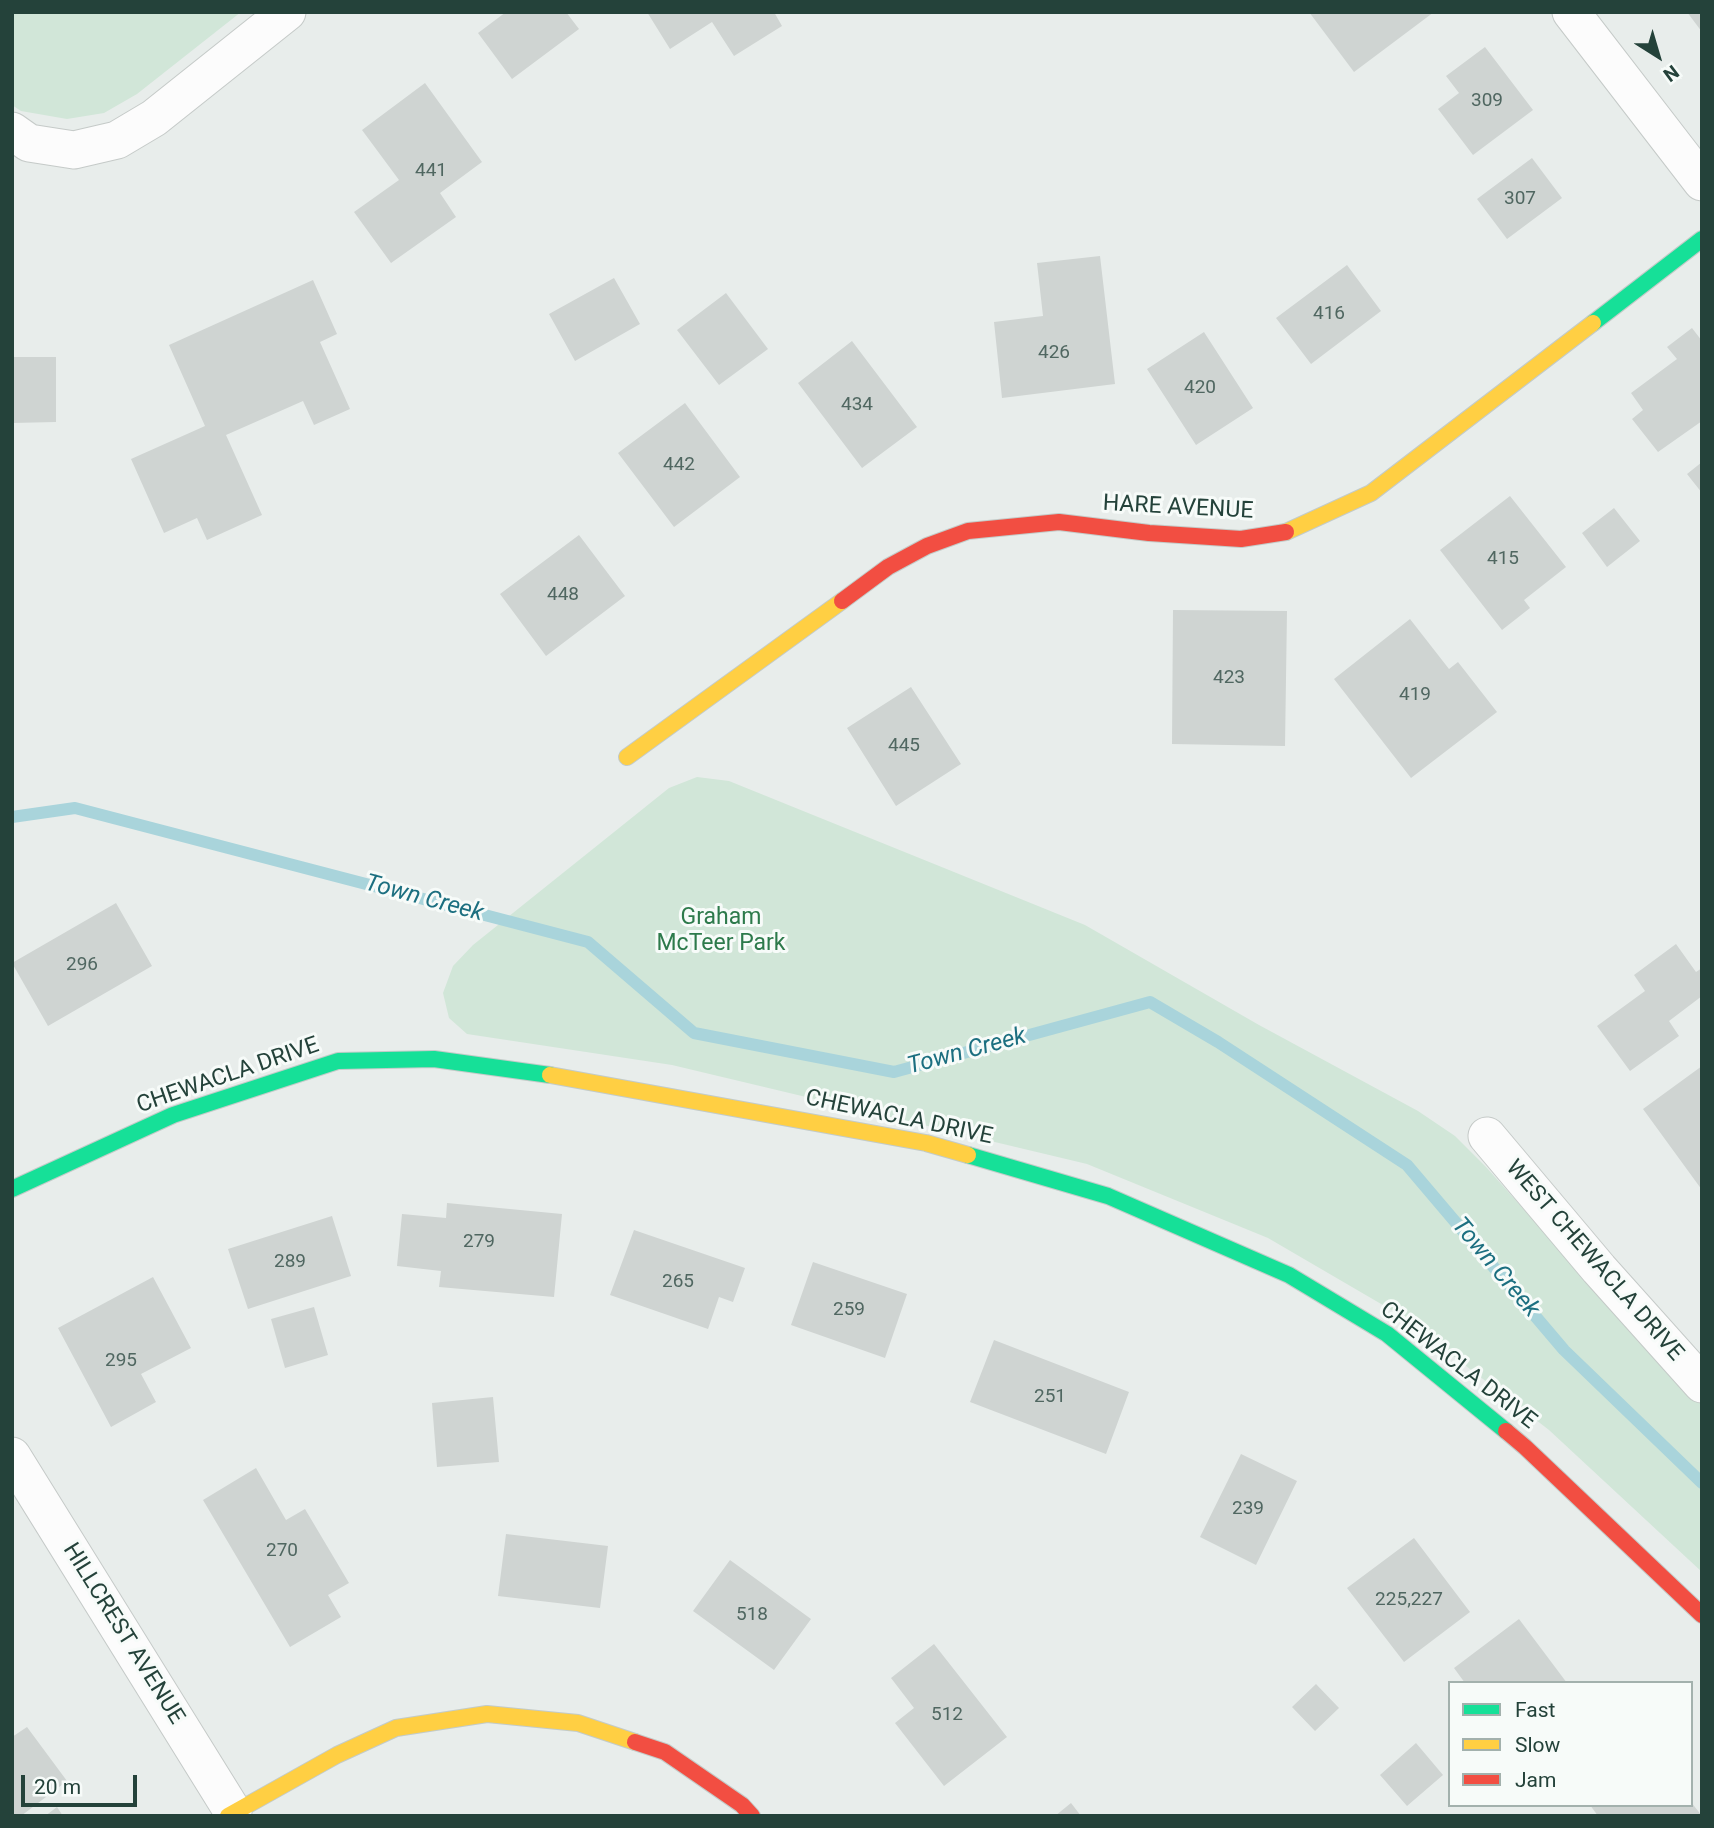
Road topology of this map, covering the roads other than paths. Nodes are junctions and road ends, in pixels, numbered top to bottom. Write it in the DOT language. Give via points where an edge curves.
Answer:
graph roads {
  1 [pos="287,12"];
  2 [pos="1572,12"];
  3 [pos="12,131"];
  4 [pos="1702,183"];
  5 [pos="1702,239"];
  6 [pos="627,757"];
  7 [pos="1487,1136"];
  8 [pos="12,1189"];
  9 [pos="1702,1384"];
  10 [pos="12,1457"];
  11 [pos="1702,1615"];
  12 [pos="231,1814"];
  13 [pos="752,1816"];
  1 -- 3 [label="street" via="154,118 117,140 74,150 29,143"];
  2 -- 4 [label="street"];
  5 -- 6 [label="street, HARE AVENUE" via="1371,493 1286,532 1241,539 1059,522 968,531 888,567"];
  7 -- 9 [label="street, WEST CHEWACLA DRIVE"];
  8 -- 11 [label="street, CHEWACLA DRIVE" via="173,1115 338,1061 434,1059 525,1070 926,1143 1108,1196 1289,1275 1387,1334 1525,1447"];
  10 -- 12 [label="street, HILLCREST AVENUE"];
  12 -- 13 [label="street" via="396,1728 487,1714 578,1723 664,1752"];
}
